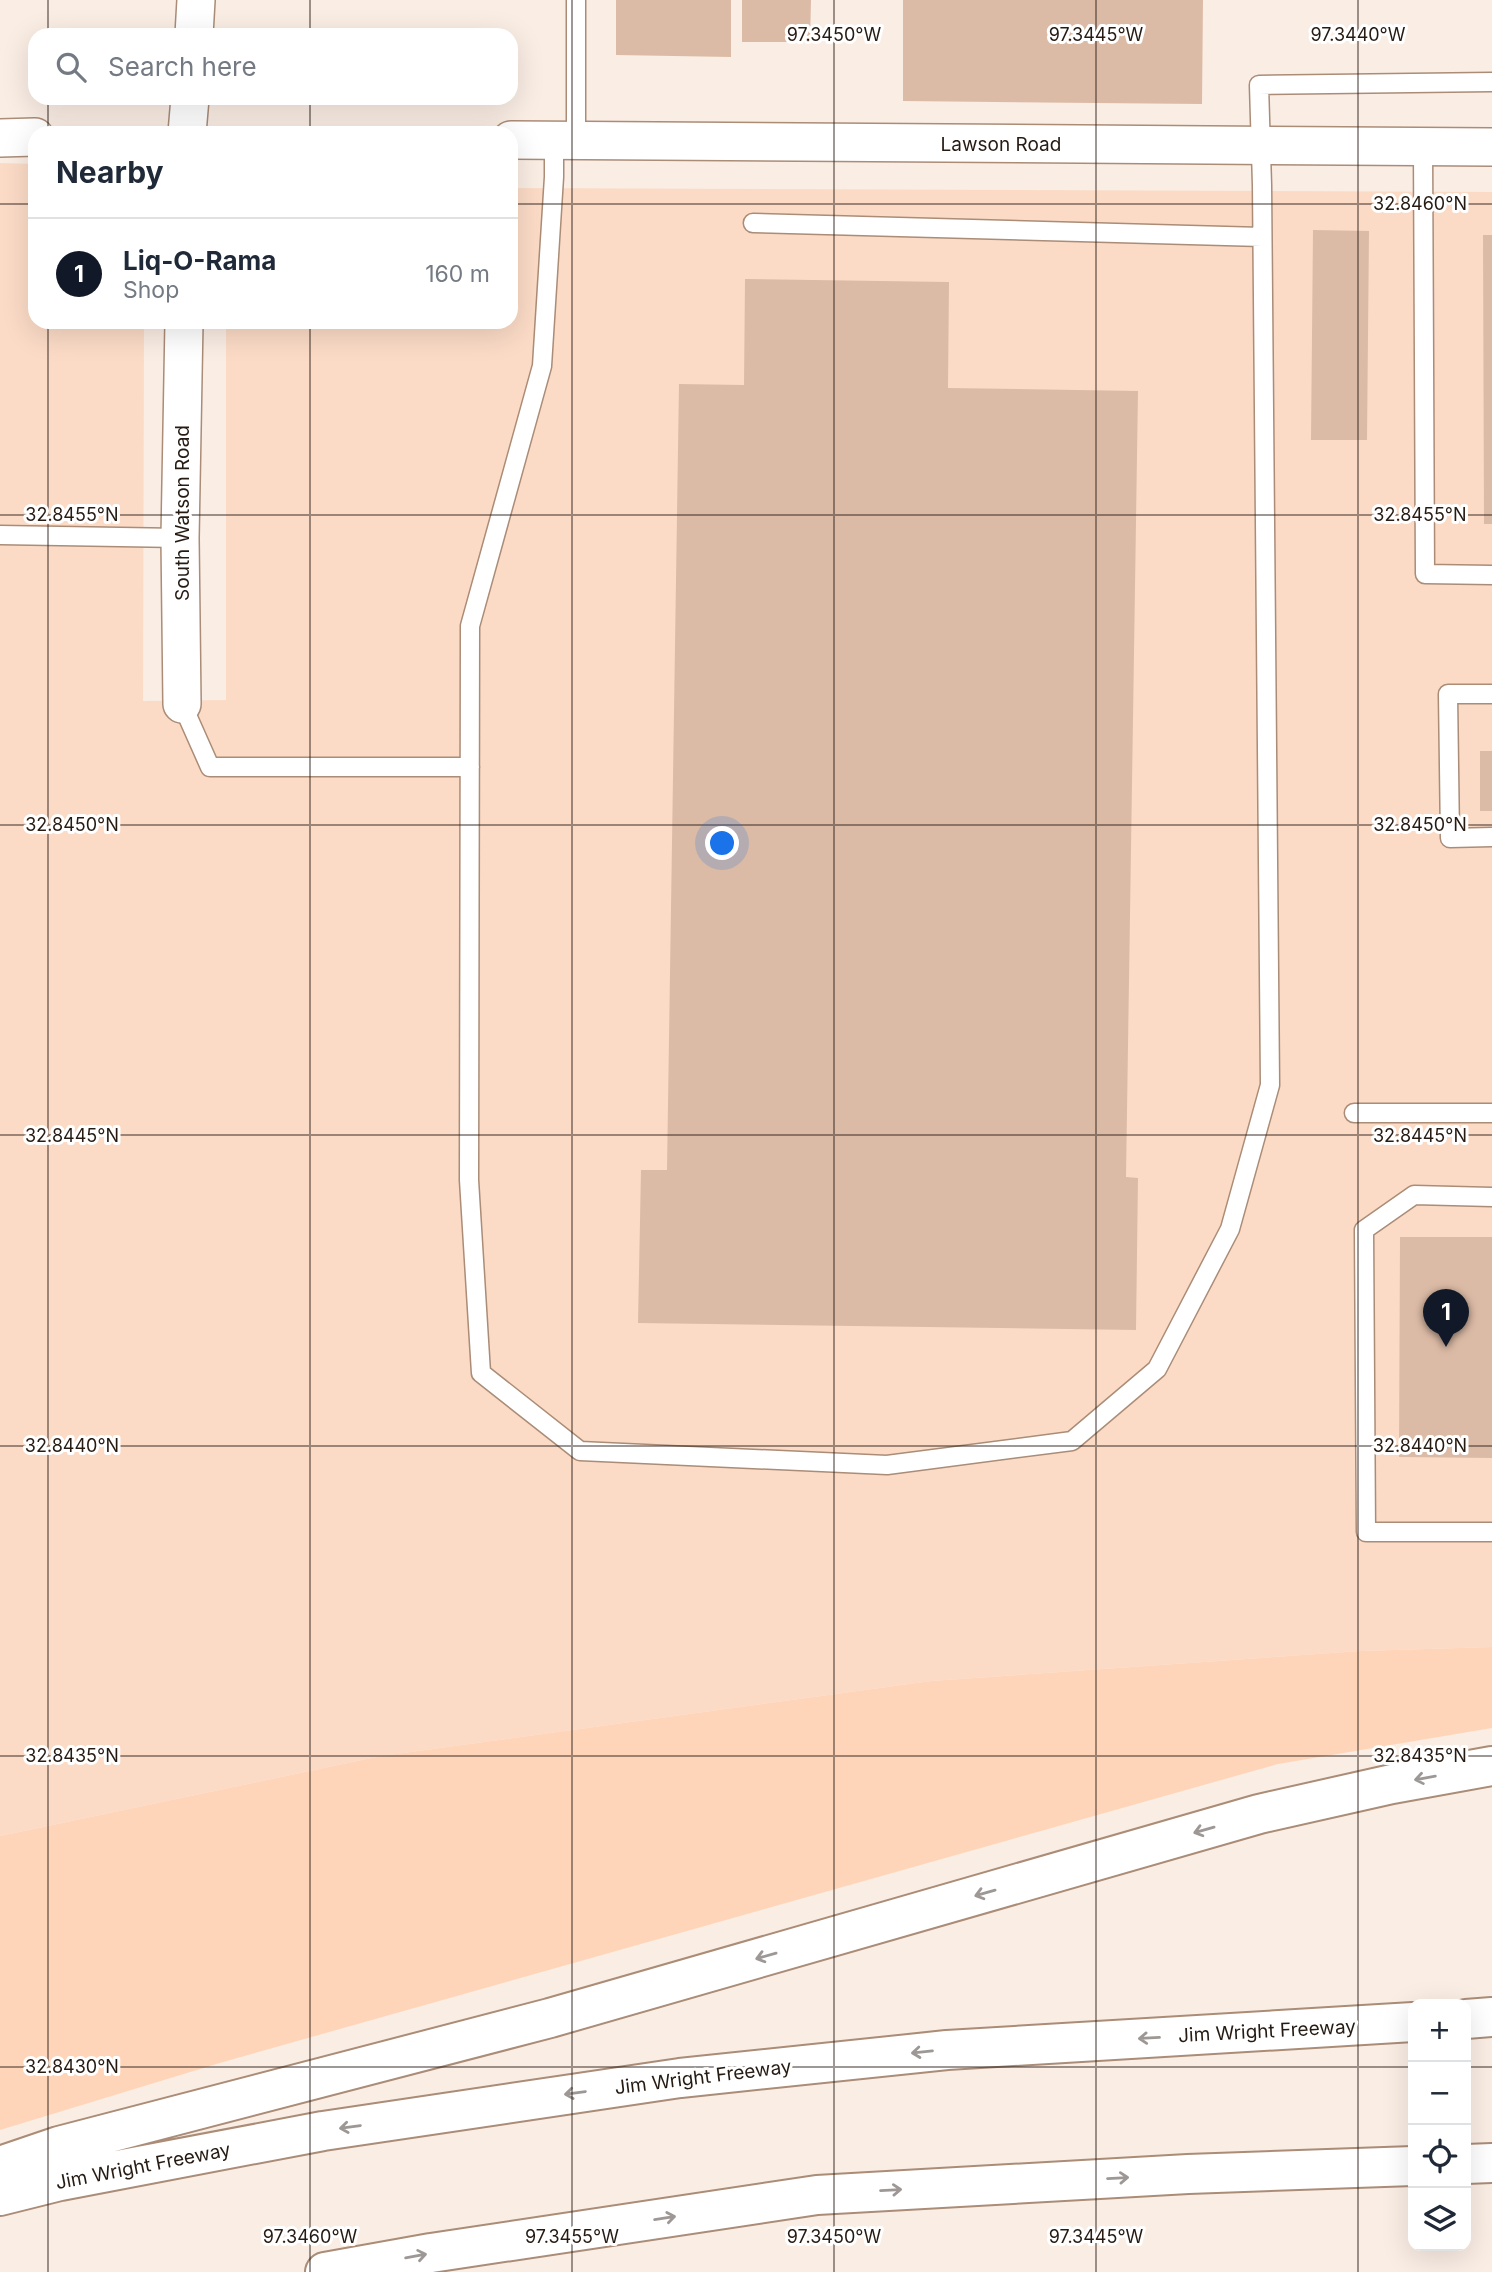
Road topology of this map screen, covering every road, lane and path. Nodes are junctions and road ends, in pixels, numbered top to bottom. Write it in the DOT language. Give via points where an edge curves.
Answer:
graph roads {
  1 [pos="197,0"];
  2 [pos="576,0"];
  3 [pos="195,28"];
  4 [pos="1492,82"];
  5 [pos="189,105"];
  6 [pos="188,126"];
  7 [pos="28,137"];
  8 [pos="0,138"];
  9 [pos="518,140"];
  10 [pos="565,141"];
  11 [pos="1262,145"];
  12 [pos="1423,146"];
  13 [pos="1492,147"];
  14 [pos="753,223"];
  15 [pos="1262,237"];
  16 [pos="184,329"];
  17 [pos="0,535"];
  18 [pos="180,538"];
  19 [pos="1492,575"];
  20 [pos="1492,694"];
  21 [pos="183,704"];
  22 [pos="470,767"];
  23 [pos="1492,837"];
  24 [pos="1354,1113"];
  25 [pos="1492,1113"];
  26 [pos="1492,1197"];
  27 [pos="1492,1532"];
  28 [pos="1492,1766"];
  29 [pos="1492,2017"];
  30 [pos="1471,2019"];
  31 [pos="1408,2022"];
  32 [pos="1492,2163"];
  33 [pos="1471,2164"];
  34 [pos="0,2166"];
  35 [pos="1408,2166"];
  36 [pos="0,2196"];
  37 [pos="325,2272"];
  1 -- 3 [label="street"];
  2 -- 10 [label="lane"];
  4 -- 11 [label="lane" via="1259,85"];
  5 -- 6 [label="street"];
  7 -- 8 [label="street"];
  9 -- 10 [label="street, Lawson Road"];
  10 -- 11 [label="street, Lawson Road"];
  10 -- 22 [label="lane" via="554,177 542,366 470,626"];
  11 -- 12 [label="street, Lawson Road"];
  11 -- 15 [label="lane"];
  12 -- 13 [label="street, Lawson Road"];
  12 -- 19 [label="lane" via="1425,574"];
  14 -- 15 [label="lane"];
  15 -- 22 [label="lane" via="1270,1085 1230,1229 1157,1369 1072,1441 887,1465 580,1451 481,1373 469,1180"];
  16 -- 18 [label="street, South Watson Road"];
  17 -- 18 [label="lane"];
  18 -- 21 [label="street, South Watson Road"];
  20 -- 23 [label="lane" via="1448,694 1450,838"];
  21 -- 22 [label="lane" via="210,767"];
  24 -- 25 [label="lane"];
  26 -- 27 [label="lane" via="1414,1195 1364,1230 1364,1258 1366,1532"];
  28 -- 34 [label="highway, one-way" via="1259,1814 550,2018 59,2146"];
  29 -- 30 [label="highway"];
  31 -- 36 [label="highway, Jim Wright Freeway, one-way" via="947,2050 680,2078 323,2131"];
  32 -- 33 [label="highway"];
  37 -- 35 [label="highway, one-way" via="817,2195"];
}
